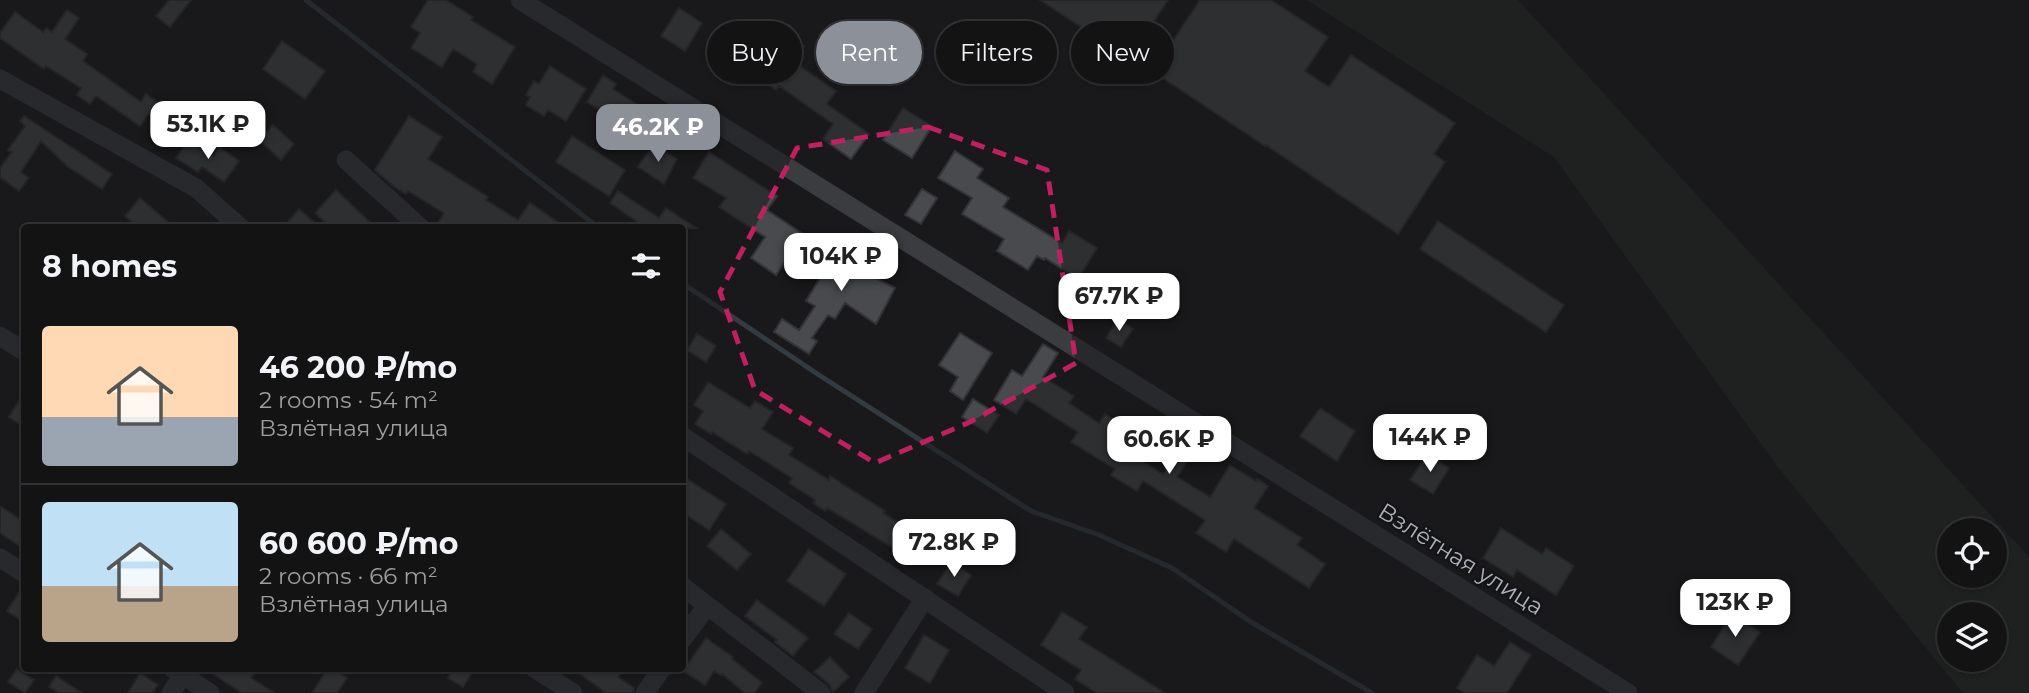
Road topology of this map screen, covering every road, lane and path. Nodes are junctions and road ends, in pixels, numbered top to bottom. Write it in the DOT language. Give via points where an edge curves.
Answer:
graph roads {
  1 [pos="520,0"];
  2 [pos="0,79"];
  3 [pos="346,160"];
  4 [pos="236,224"];
  5 [pos="417,224"];
  6 [pos="0,336"];
  7 [pos="21,349"];
  8 [pos="686,439"];
  9 [pos="0,558"];
  10 [pos="21,571"];
  11 [pos="686,589"];
  12 [pos="925,598"];
  13 [pos="707,606"];
  14 [pos="686,635"];
  15 [pos="180,672"];
  16 [pos="181,672"];
  17 [pos="540,672"];
  18 [pos="659,672"];
  19 [pos="171,693"];
  20 [pos="210,693"];
  21 [pos="573,693"];
  22 [pos="645,693"];
  23 [pos="821,693"];
  24 [pos="864,693"];
  25 [pos="1065,693"];
  26 [pos="1628,693"];
  1 -- 26 [label="street, Взлётная улица"];
  2 -- 4 [label="street" via="196,188"];
  3 -- 5 [label="street"];
  6 -- 7 [label="street"];
  8 -- 12 [label="street"];
  9 -- 10 [label="street"];
  11 -- 13 [label="street"];
  12 -- 24 [label="street"];
  12 -- 25 [label="street"];
  13 -- 14 [label="street"];
  13 -- 23 [label="street"];
  15 -- 19 [label="street"];
  16 -- 20 [label="street"];
  17 -- 21 [label="street"];
  18 -- 22 [label="street"];
}
